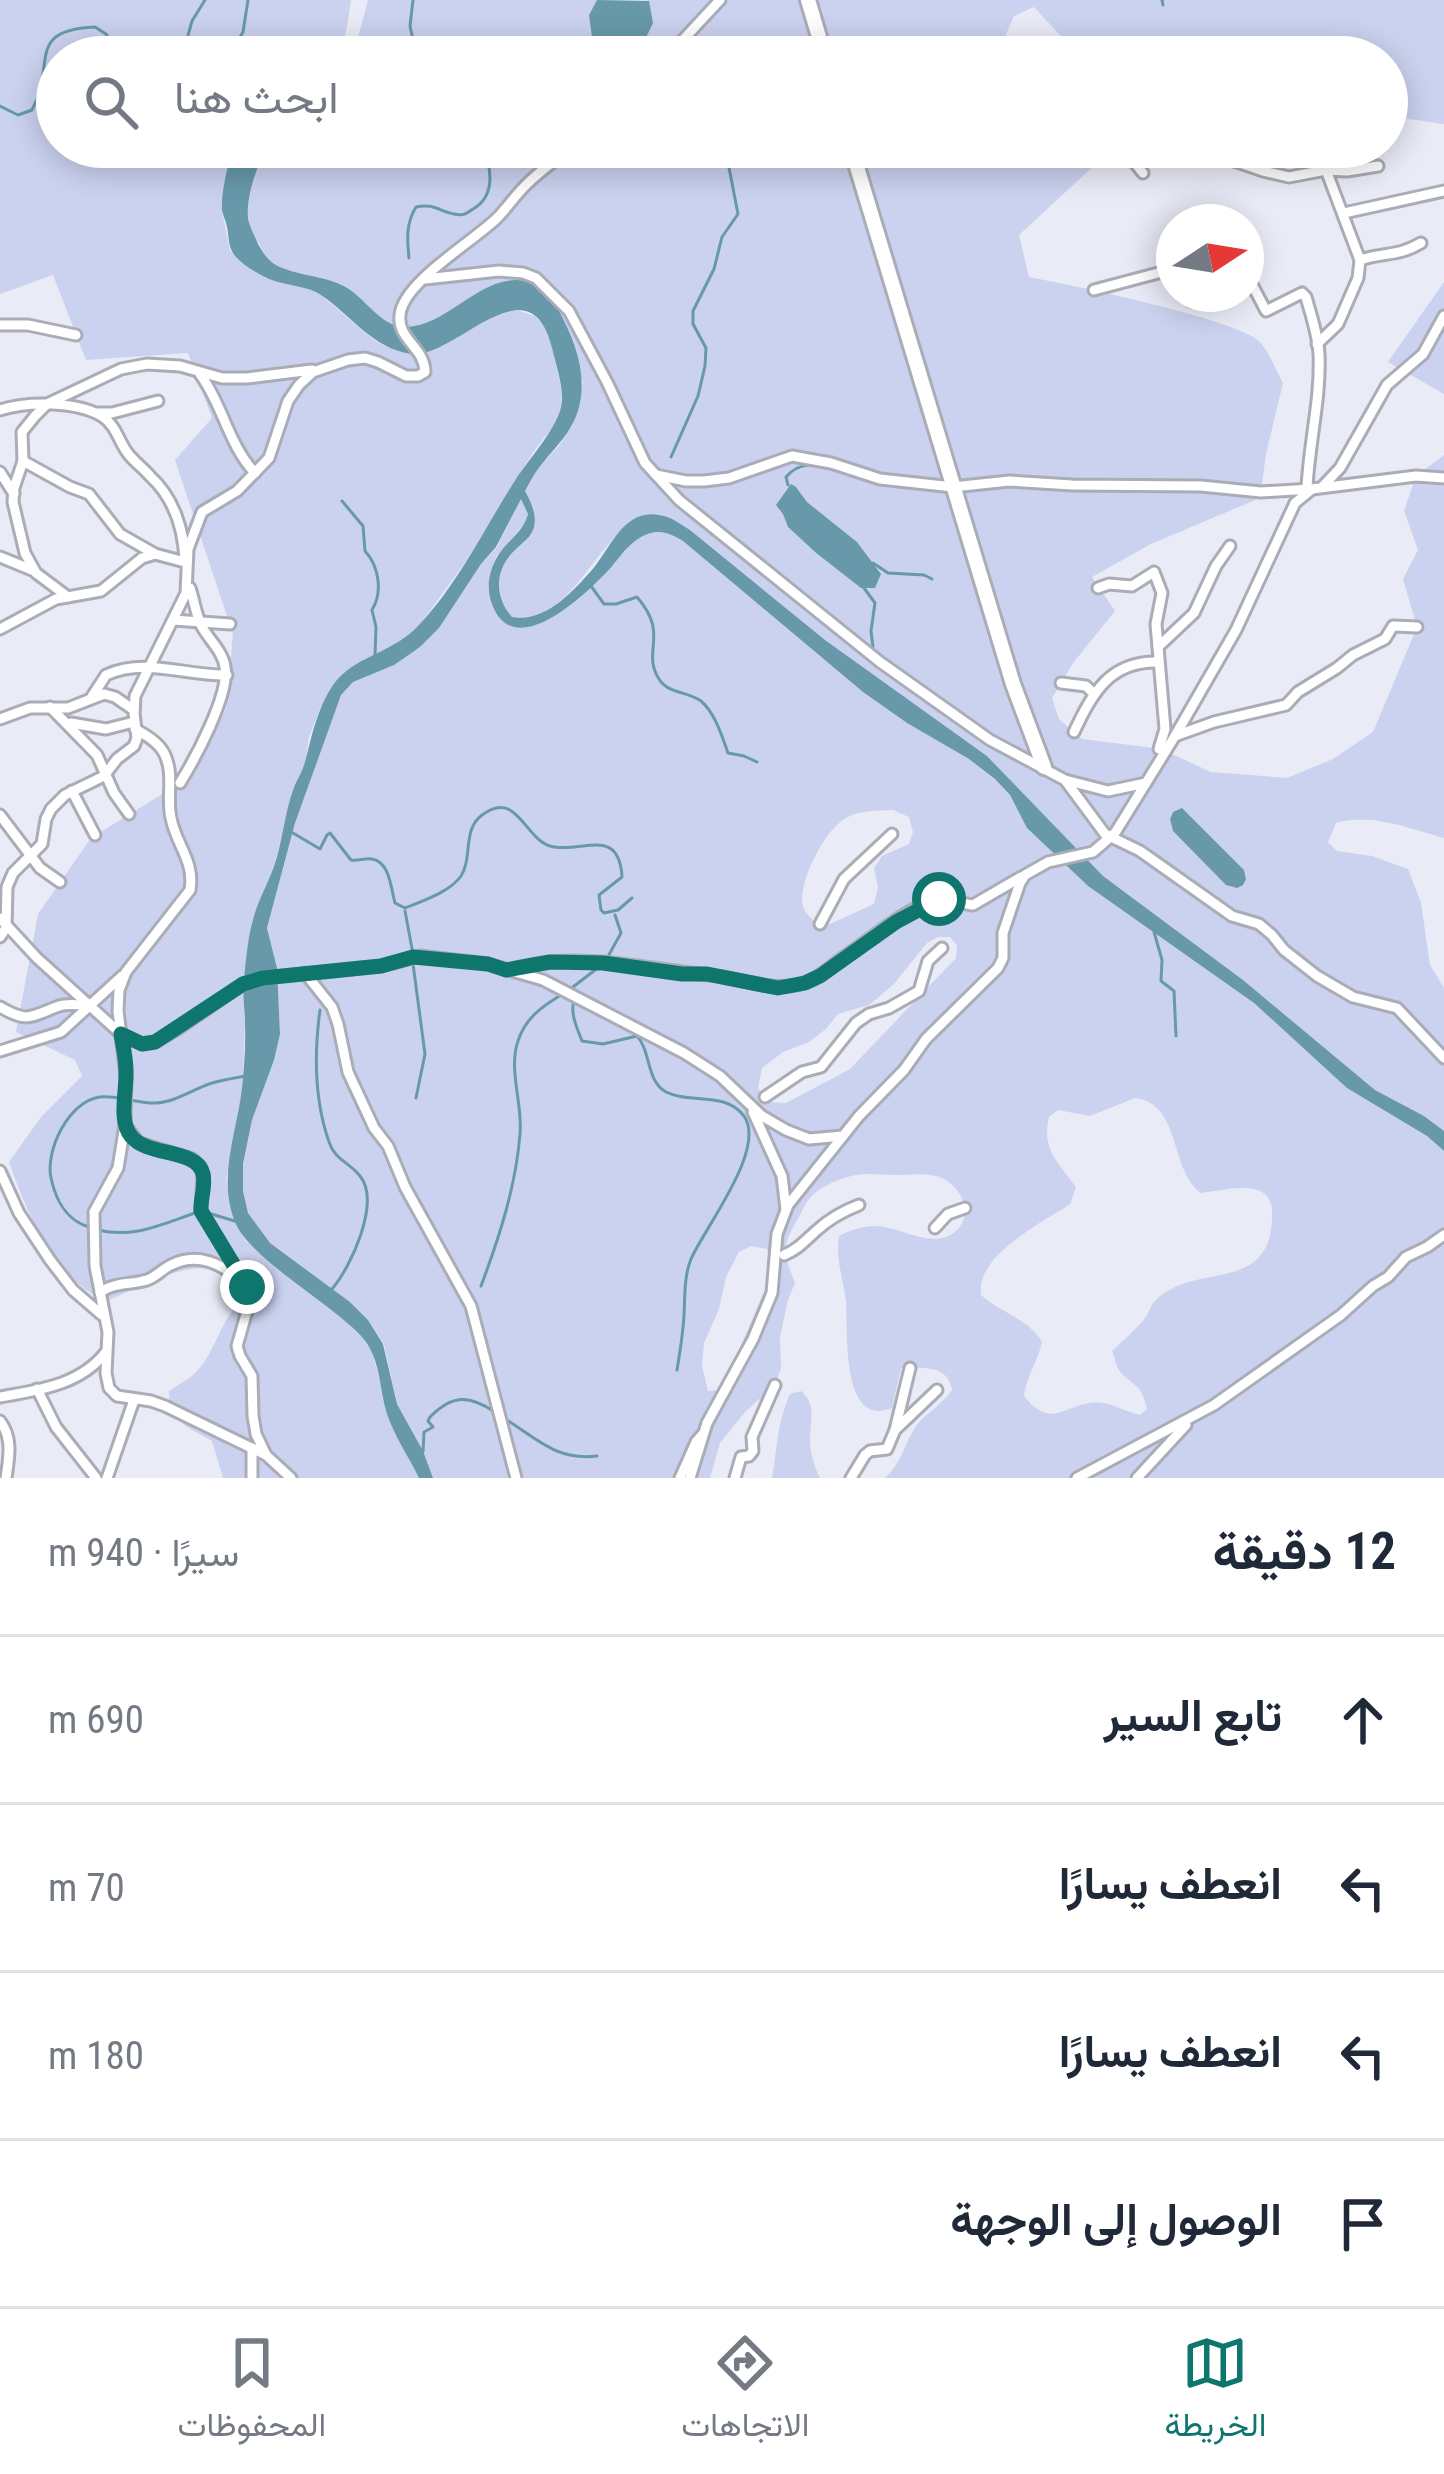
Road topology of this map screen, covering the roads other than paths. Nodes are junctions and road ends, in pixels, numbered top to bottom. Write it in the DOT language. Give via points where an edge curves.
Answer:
graph roads {
  1 [pos="720,0"];
  2 [pos="808,0"];
  3 [pos="687,36"];
  4 [pos="818,36"];
  5 [pos="545,168"];
  6 [pos="857,168"];
  7 [pos="1139,168"];
  8 [pos="1254,168"];
  9 [pos="1366,168"];
  10 [pos="1326,170"];
  11 [pos="1143,173"];
  12 [pos="1444,191"];
  13 [pos="1344,213"];
  14 [pos="1421,243"];
  15 [pos="1360,260"];
  16 [pos="1156,274"];
  17 [pos="425,279"];
  18 [pos="1094,290"];
  19 [pos="1264,306"];
  20 [pos="1444,316"];
  21 [pos="0,325"];
  22 [pos="76,335"];
  23 [pos="1317,344"];
  24 [pos="146,356"];
  25 [pos="164,359"];
  26 [pos="318,370"];
  27 [pos="199,371"];
  28 [pos="158,401"];
  29 [pos="47,404"];
  30 [pos="0,410"];
  31 [pos="93,413"];
  32 [pos="23,461"];
  33 [pos="0,472"];
  34 [pos="255,472"];
  35 [pos="654,474"];
  36 [pos="1444,478"];
  37 [pos="953,487"];
  38 [pos="1314,488"];
  39 [pos="14,494"];
  40 [pos="1230,546"];
  41 [pos="155,554"];
  42 [pos="0,557"];
  43 [pos="185,562"];
  44 [pos="37,572"];
  45 [pos="187,577"];
  46 [pos="1099,588"];
  47 [pos="68,597"];
  48 [pos="173,620"];
  49 [pos="200,623"];
  50 [pos="230,624"];
  51 [pos="1417,627"];
  52 [pos="0,629"];
  53 [pos="1158,647"];
  54 [pos="1158,662"];
  55 [pos="150,666"];
  56 [pos="227,675"];
  57 [pos="1061,683"];
  58 [pos="1094,694"];
  59 [pos="91,698"];
  60 [pos="50,707"];
  61 [pos="2,715"];
  62 [pos="134,721"];
  63 [pos="66,722"];
  64 [pos="1074,732"];
  65 [pos="1175,736"];
  66 [pos="1160,749"];
  67 [pos="1044,766"];
  68 [pos="104,776"];
  69 [pos="1065,780"];
  70 [pos="180,783"];
  71 [pos="1146,783"];
  72 [pos="72,791"];
  73 [pos="129,814"];
  74 [pos="0,815"];
  75 [pos="892,834"];
  76 [pos="95,835"];
  77 [pos="1111,837"];
  78 [pos="31,856"];
  79 [pos="1025,875"];
  80 [pos="60,882"];
  81 [pos="3,920"];
  82 [pos="820,924"];
  83 [pos="0,937"];
  84 [pos="942,948"];
  85 [pos="506,970"];
  86 [pos="126,972"];
  87 [pos="305,973"];
  88 [pos="91,1006"];
  89 [pos="0,1007"];
  90 [pos="121,1034"];
  91 [pos="0,1051"];
  92 [pos="1444,1058"];
  93 [pos="765,1097"];
  94 [pos="748,1102"];
  95 [pos="125,1125"];
  96 [pos="843,1136"];
  97 [pos="0,1171"];
  98 [pos="859,1205"];
  99 [pos="965,1208"];
  100 [pos="786,1209"];
  101 [pos="935,1228"];
  102 [pos="1444,1235"];
  103 [pos="784,1256"];
  104 [pos="248,1291"];
  105 [pos="100,1292"];
  106 [pos="102,1315"];
  107 [pos="106,1352"];
  108 [pos="910,1368"];
  109 [pos="776,1385"];
  110 [pos="37,1389"];
  111 [pos="937,1390"];
  112 [pos="0,1397"];
  113 [pos="134,1400"];
  114 [pos="1194,1417"];
  115 [pos="0,1421"];
  116 [pos="895,1430"];
  117 [pos="705,1433"];
  118 [pos="252,1448"];
  119 [pos="266,1455"];
  120 [pos="6,1478"];
  121 [pos="96,1478"];
  122 [pos="106,1478"];
  123 [pos="252,1478"];
  124 [pos="291,1478"];
  125 [pos="516,1478"];
  126 [pos="680,1478"];
  127 [pos="690,1478"];
  128 [pos="735,1478"];
  129 [pos="851,1478"];
  130 [pos="1077,1478"];
  131 [pos="1137,1478"];
  1 -- 3 [label="street"];
  2 -- 4 [label="main road"];
  5 -- 17 [label="street"];
  6 -- 37 [label="main road"];
  7 -- 11 [label="street"];
  8 -- 10 [label="street" via="1289,177"];
  9 -- 10 [label="street"];
  10 -- 13 [label="street"];
  12 -- 13 [label="street"];
  13 -- 15 [label="street"];
  14 -- 15 [label="street"];
  15 -- 23 [label="street" via="1338,324"];
  16 -- 18 [label="street"];
  17 -- 26 [label="street" via="399,320 425,372 406,376 365,358"];
  17 -- 35 [label="street" via="499,272 536,278 569,311"];
  19 -- 23 [label="street" via="1302,293"];
  20 -- 38 [label="street" via="1423,353 1387,385 1340,468"];
  21 -- 22 [label="street"];
  23 -- 38 [label="street"];
  24 -- 25 [label="street"];
  25 -- 27 [label="street"];
  25 -- 29 [label="street" via="121,369"];
  26 -- 27 [label="street" via="247,378"];
  26 -- 34 [label="street" via="288,401 269,458"];
  27 -- 34 [label="street"];
  28 -- 31 [label="street"];
  29 -- 30 [label="street"];
  29 -- 31 [label="street"];
  29 -- 32 [label="street" via="22,432"];
  31 -- 43 [label="street" via="116,430 171,503"];
  32 -- 39 [label="street"];
  32 -- 41 [label="street" via="88,494 120,534"];
  33 -- 39 [label="street"];
  34 -- 43 [label="street" via="202,512"];
  35 -- 37 [label="street" via="704,481 804,456 880,479"];
  35 -- 67 [label="street" via="880,662 990,740"];
  36 -- 38 [label="street"];
  37 -- 38 [label="street" via="1009,481"];
  37 -- 67 [label="main road"];
  38 -- 65 [label="street" via="1295,503"];
  39 -- 44 [label="street" via="25,553"];
  40 -- 53 [label="street" via="1194,613"];
  41 -- 43 [label="street"];
  41 -- 47 [label="street" via="101,591"];
  42 -- 44 [label="street"];
  43 -- 45 [label="street"];
  44 -- 47 [label="street"];
  45 -- 48 [label="street"];
  45 -- 49 [label="street"];
  46 -- 53 [label="street" via="1132,586 1154,572 1162,592"];
  47 -- 52 [label="street"];
  48 -- 49 [label="street"];
  48 -- 55 [label="street"];
  49 -- 50 [label="street"];
  49 -- 56 [label="street"];
  51 -- 65 [label="street" via="1393,626 1286,704"];
  53 -- 54 [label="street"];
  54 -- 58 [label="street" via="1116,671"];
  54 -- 66 [label="street"];
  55 -- 56 [label="street"];
  55 -- 59 [label="street" via="106,675"];
  55 -- 62 [label="street" via="135,695"];
  56 -- 70 [label="street"];
  57 -- 58 [label="street"];
  58 -- 64 [label="street"];
  59 -- 60 [label="street"];
  59 -- 62 [label="street" via="115,697"];
  60 -- 61 [label="street"];
  60 -- 63 [label="street"];
  62 -- 63 [label="street" via="106,729"];
  62 -- 68 [label="street" via="134,746"];
  62 -- 86 [label="street" via="164,751 170,815 192,877 182,903"];
  63 -- 68 [label="street" via="97,755"];
  65 -- 71 [label="street"];
  67 -- 69 [label="street"];
  68 -- 72 [label="street"];
  68 -- 73 [label="street"];
  69 -- 71 [label="street" via="1108,791"];
  69 -- 77 [label="street"];
  71 -- 77 [label="street"];
  72 -- 76 [label="street"];
  72 -- 78 [label="street" via="52,809"];
  74 -- 78 [label="street"];
  75 -- 82 [label="street" via="844,879"];
  77 -- 79 [label="street" via="1093,852"];
  77 -- 92 [label="street" via="1232,916 1259,924 1317,976 1396,1008"];
  78 -- 80 [label="street"];
  78 -- 81 [label="street" via="13,873"];
  79 -- 85 [label="street" via="973,905 939,899 922,906 820,976 778,988 575,961"];
  79 -- 96 [label="street" via="998,968"];
  81 -- 83 [label="street"];
  81 -- 88 [label="street"];
  84 -- 93 [label="street" via="928,961 919,991 869,1014 820,1067"];
  85 -- 87 [label="street" via="429,956"];
  85 -- 94 [label="street" via="647,1033 721,1076"];
  86 -- 88 [label="street"];
  86 -- 90 [label="street"];
  87 -- 90 [label="street" via="243,984 155,1042"];
  87 -- 125 [label="street" via="332,1007 348,1072 374,1128 471,1306"];
  88 -- 89 [label="street" via="59,1006 32,1018"];
  88 -- 90 [label="street"];
  88 -- 91 [label="street" via="62,1032"];
  90 -- 95 [label="street"];
  94 -- 96 [label="street" via="809,1139"];
  94 -- 100 [label="street" via="782,1176"];
  95 -- 104 [label="street" via="139,1143 200,1166 201,1211"];
  95 -- 105 [label="street" via="118,1168 94,1212"];
  96 -- 100 [label="street"];
  97 -- 106 [label="street" via="50,1261"];
  98 -- 103 [label="street"];
  99 -- 101 [label="street"];
  100 -- 117 [label="street" via="772,1293"];
  102 -- 114 [label="street"];
  104 -- 105 [label="street" via="220,1265 190,1258 149,1280"];
  104 -- 119 [label="street" via="237,1346 252,1376 256,1434"];
  105 -- 106 [label="street"];
  106 -- 107 [label="street"];
  107 -- 110 [label="street" via="82,1376"];
  107 -- 113 [label="street" via="109,1388"];
  108 -- 116 [label="street"];
  109 -- 128 [label="street"];
  110 -- 112 [label="street"];
  110 -- 121 [label="street"];
  111 -- 116 [label="street"];
  113 -- 118 [label="street" via="165,1406"];
  113 -- 122 [label="street"];
  114 -- 130 [label="street"];
  114 -- 131 [label="street"];
  115 -- 120 [label="street" via="10,1450"];
  116 -- 129 [label="street" via="887,1449 865,1455"];
  117 -- 126 [label="street"];
  117 -- 127 [label="street"];
  118 -- 119 [label="street"];
  118 -- 123 [label="street"];
  119 -- 124 [label="street"];
}
